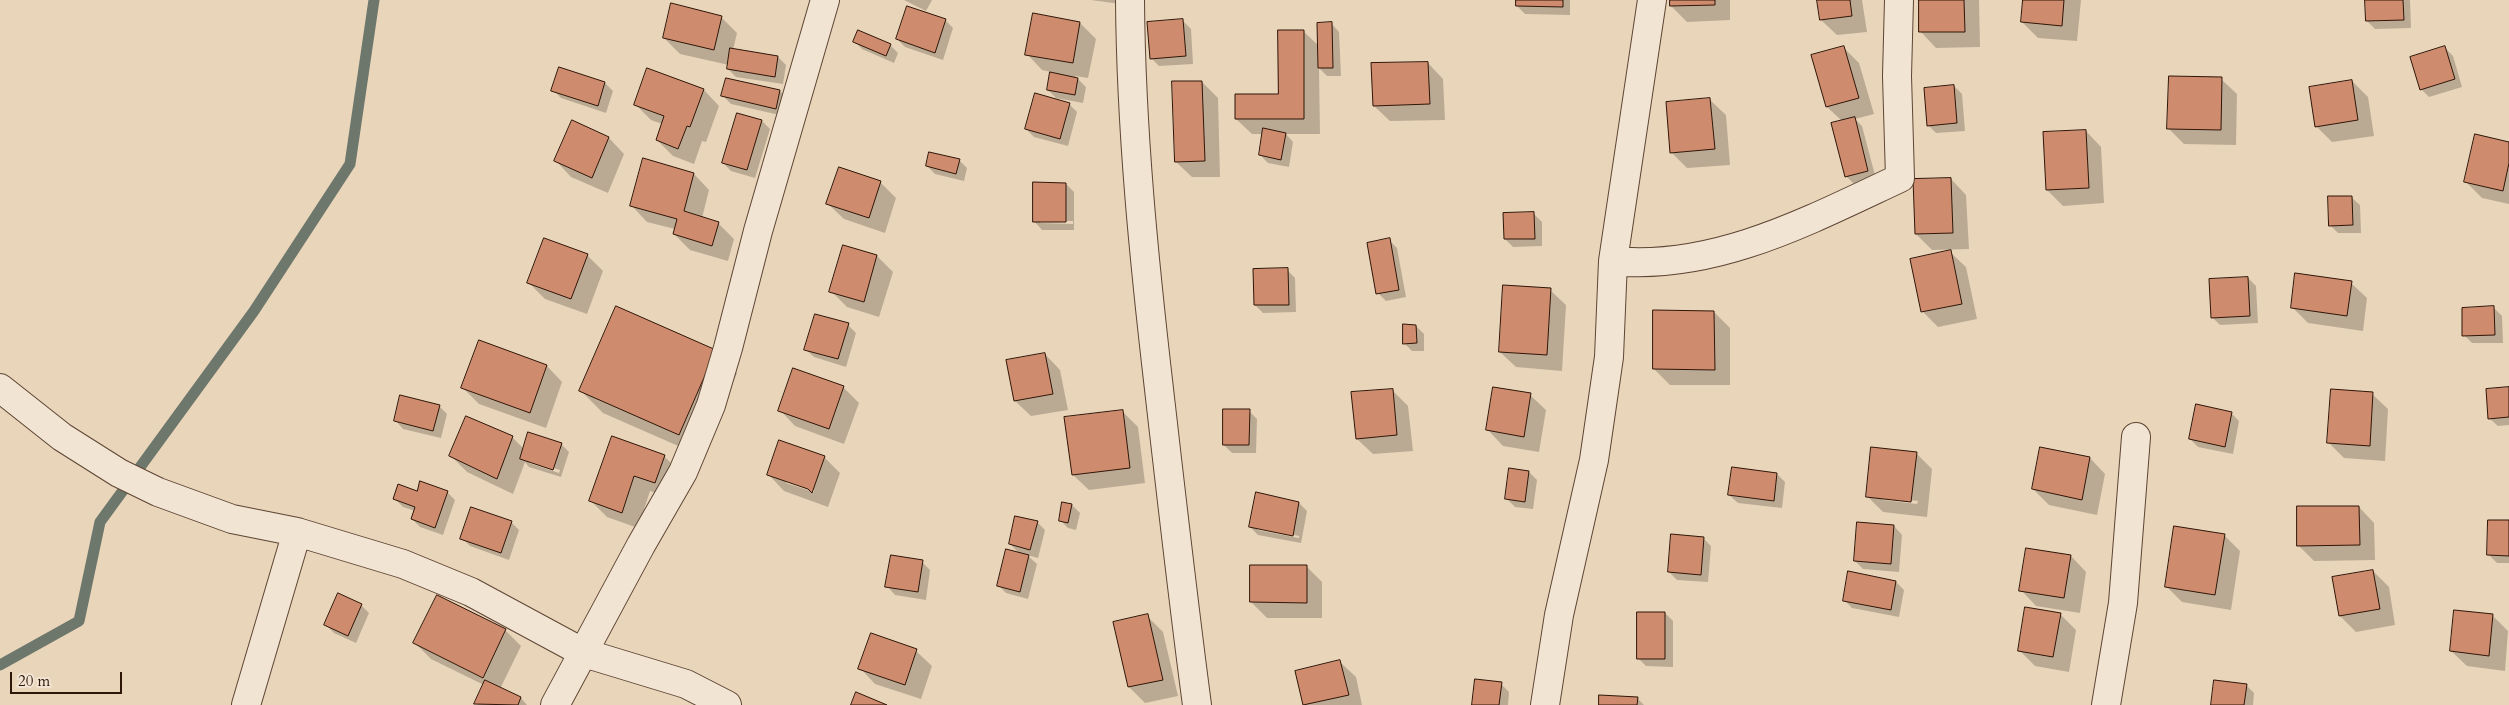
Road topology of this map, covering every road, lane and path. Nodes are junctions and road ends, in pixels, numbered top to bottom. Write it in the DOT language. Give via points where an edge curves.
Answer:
graph roads {
  1 [pos="825,0"];
  2 [pos="1130,0"];
  3 [pos="1652,0"];
  4 [pos="1899,0"];
  5 [pos="1613,261"];
  6 [pos="0,388"];
  7 [pos="2136,436"];
  8 [pos="297,532"];
  9 [pos="584,653"];
  10 [pos="246,705"];
  11 [pos="555,705"];
  12 [pos="727,705"];
  13 [pos="1197,705"];
  14 [pos="1545,705"];
  15 [pos="2106,705"];
  1 -- 9 [label="street" via="711,405 683,472"];
  2 -- 13 [label="street" via="1130,57 1139,201"];
  3 -- 5 [label="street"];
  4 -- 5 [label="street" via="1900,178 1782,231 1719,252 1674,262"];
  5 -- 14 [label="street" via="1609,357 1594,460 1559,615"];
  6 -- 8 [label="street" via="62,436 119,473 158,492 232,519"];
  7 -- 15 [label="street" via="2123,603"];
  8 -- 9 [label="street" via="402,564 471,592"];
  8 -- 10 [label="street"];
  9 -- 11 [label="street"];
  9 -- 12 [label="street" via="686,684"];
}
